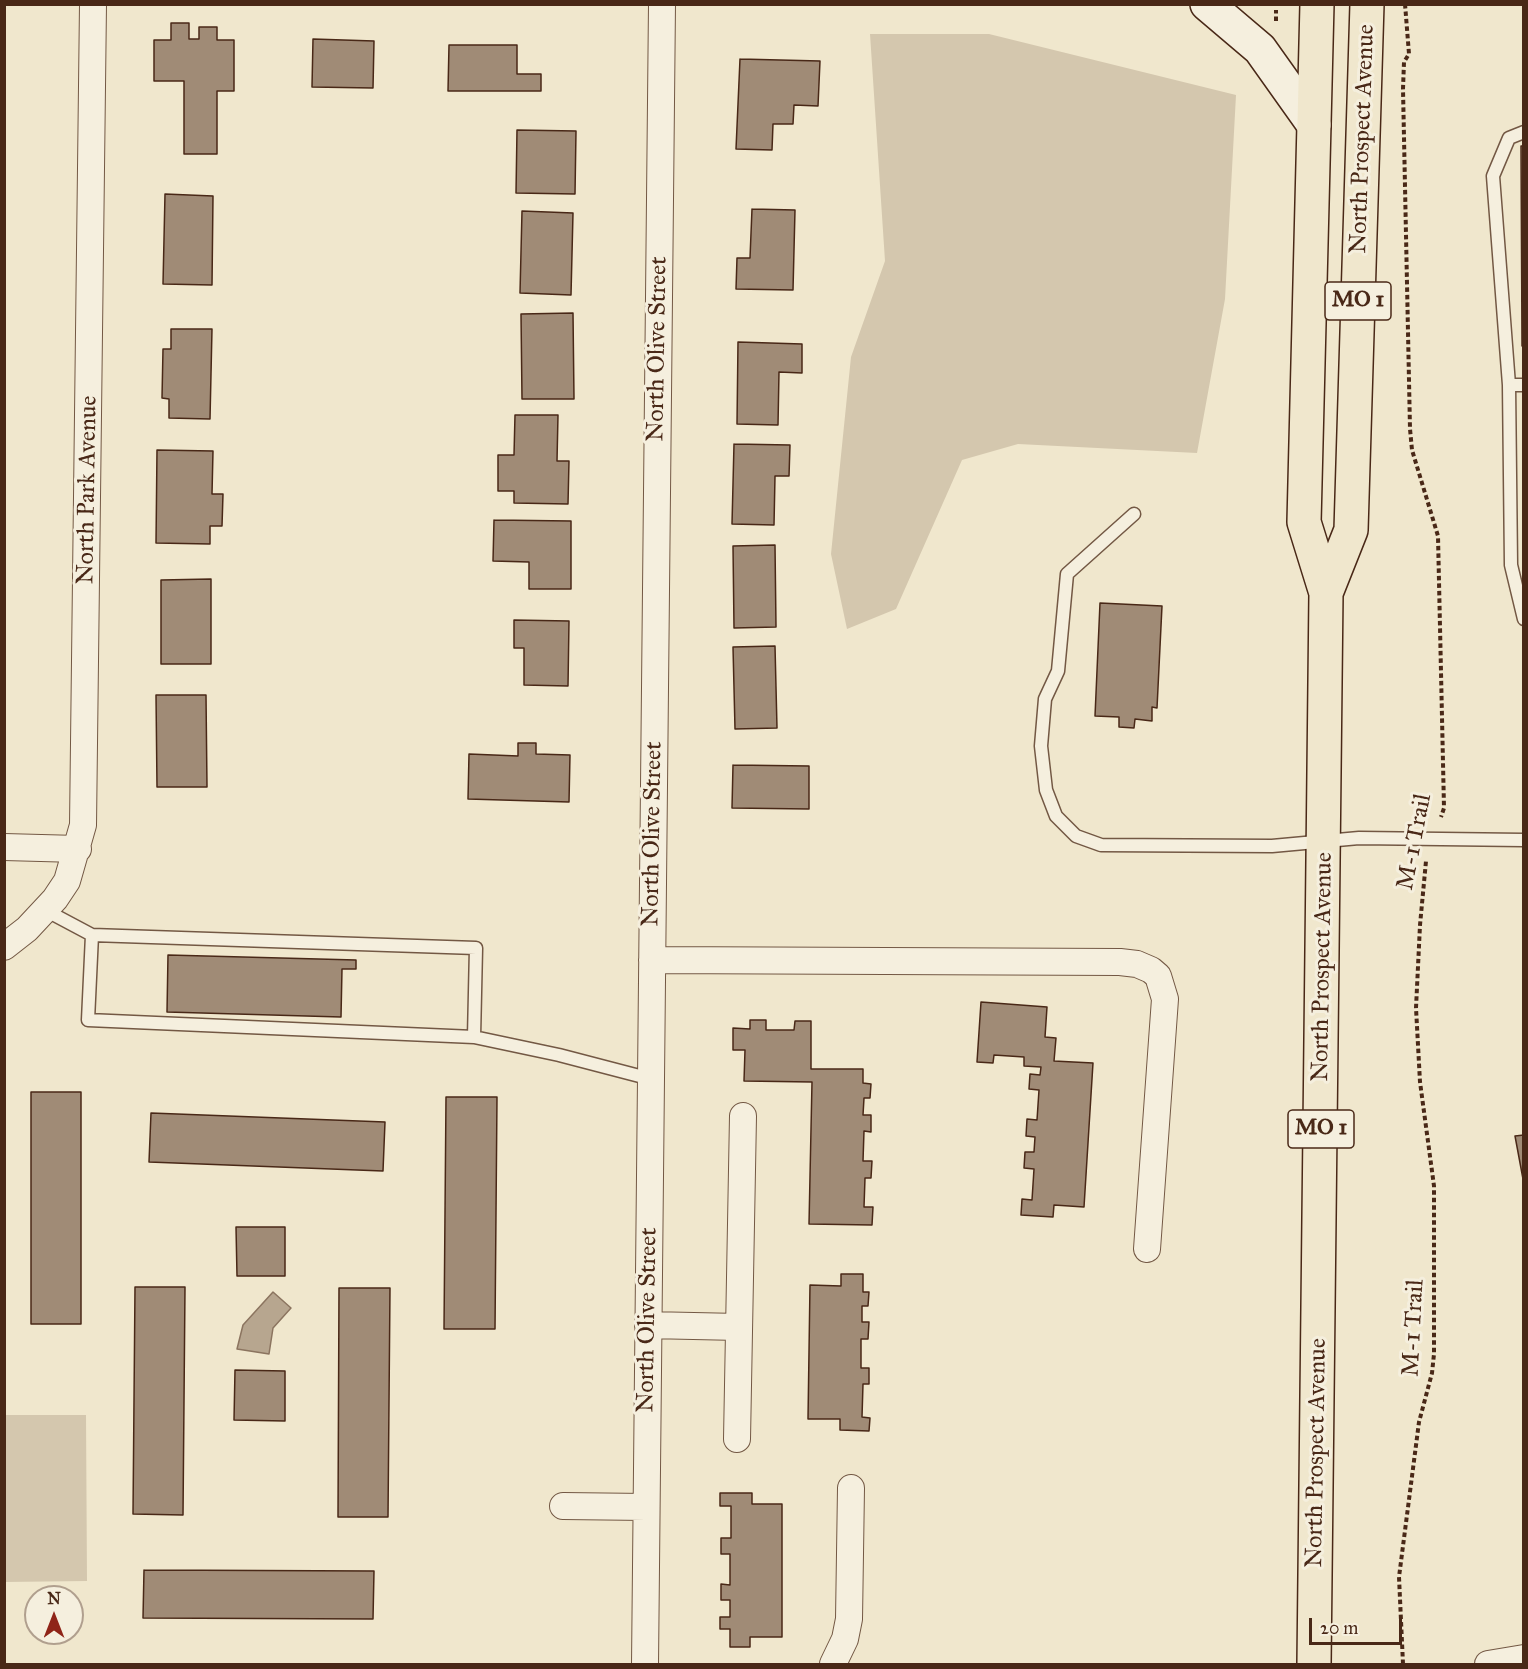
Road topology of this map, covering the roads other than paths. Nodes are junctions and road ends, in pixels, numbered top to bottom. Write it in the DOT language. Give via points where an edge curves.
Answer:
graph roads {
  1 [pos="93,4"];
  2 [pos="662,4"];
  3 [pos="1207,4"];
  4 [pos="1317,4"];
  5 [pos="1367,4"];
  6 [pos="1314,125"];
  7 [pos="1524,132"];
  8 [pos="1509,385"];
  9 [pos="1524,385"];
  10 [pos="1134,514"];
  11 [pos="1326,593"];
  12 [pos="1524,619"];
  13 [pos="1324,839"];
  14 [pos="1524,840"];
  15 [pos="4,847"];
  16 [pos="78,849"];
  17 [pos="45,910"];
  18 [pos="92,935"];
  19 [pos="4,947"];
  20 [pos="652,960"];
  21 [pos="474,1037"];
  22 [pos="651,1079"];
  23 [pos="743,1116"];
  24 [pos="1147,1249"];
  25 [pos="648,1325"];
  26 [pos="739,1326"];
  27 [pos="737,1439"];
  28 [pos="851,1488"];
  29 [pos="563,1506"];
  30 [pos="646,1507"];
  31 [pos="1524,1658"];
  32 [pos="645,1665"];
  33 [pos="833,1665"];
  34 [pos="1314,1665"];
  35 [pos="1488,1665"];
  1 -- 16 [label="street, North Park Avenue" via="84,805"];
  2 -- 20 [label="street, North Olive Street"];
  3 -- 6 [label="main road" via="1260,49"];
  4 -- 6 [label="main road, North Prospect Avenue / MO 1"];
  5 -- 11 [label="main road, North Prospect Avenue / MO 1" via="1351,530"];
  6 -- 11 [label="main road, North Prospect Avenue / MO 1" via="1304,522"];
  7 -- 8 [label="lane" via="1509,138 1493,176"];
  8 -- 9 [label="lane"];
  8 -- 12 [label="lane" via="1510,565"];
  10 -- 13 [label="lane" via="1068,574 1058,671 1045,699 1041,746 1046,790 1056,816 1076,836 1101,845 1272,846"];
  11 -- 13 [label="main road, North Prospect Avenue / MO 1"];
  13 -- 14 [label="lane"];
  13 -- 34 [label="main road, North Prospect Avenue / MO 1"];
  15 -- 16 [label="street"];
  16 -- 17 [label="street, North Park Avenue" via="67,881"];
  17 -- 18 [label="lane"];
  17 -- 19 [label="street, North Park Avenue"];
  18 -- 21 [label="lane" via="88,1020"];
  18 -- 21 [label="lane" via="476,948"];
  20 -- 22 [label="street, North Olive Street"];
  20 -- 24 [label="street" via="1120,962 1151,970 1158,976 1165,999"];
  21 -- 22 [label="lane"];
  22 -- 25 [label="street, North Olive Street"];
  23 -- 26 [label="street"];
  25 -- 26 [label="street"];
  25 -- 30 [label="street, North Olive Street"];
  26 -- 27 [label="street"];
  28 -- 33 [label="street" via="849,1619"];
  29 -- 30 [label="street"];
  30 -- 32 [label="street, North Olive Street"];
  31 -- 35 [label="street"];
}
